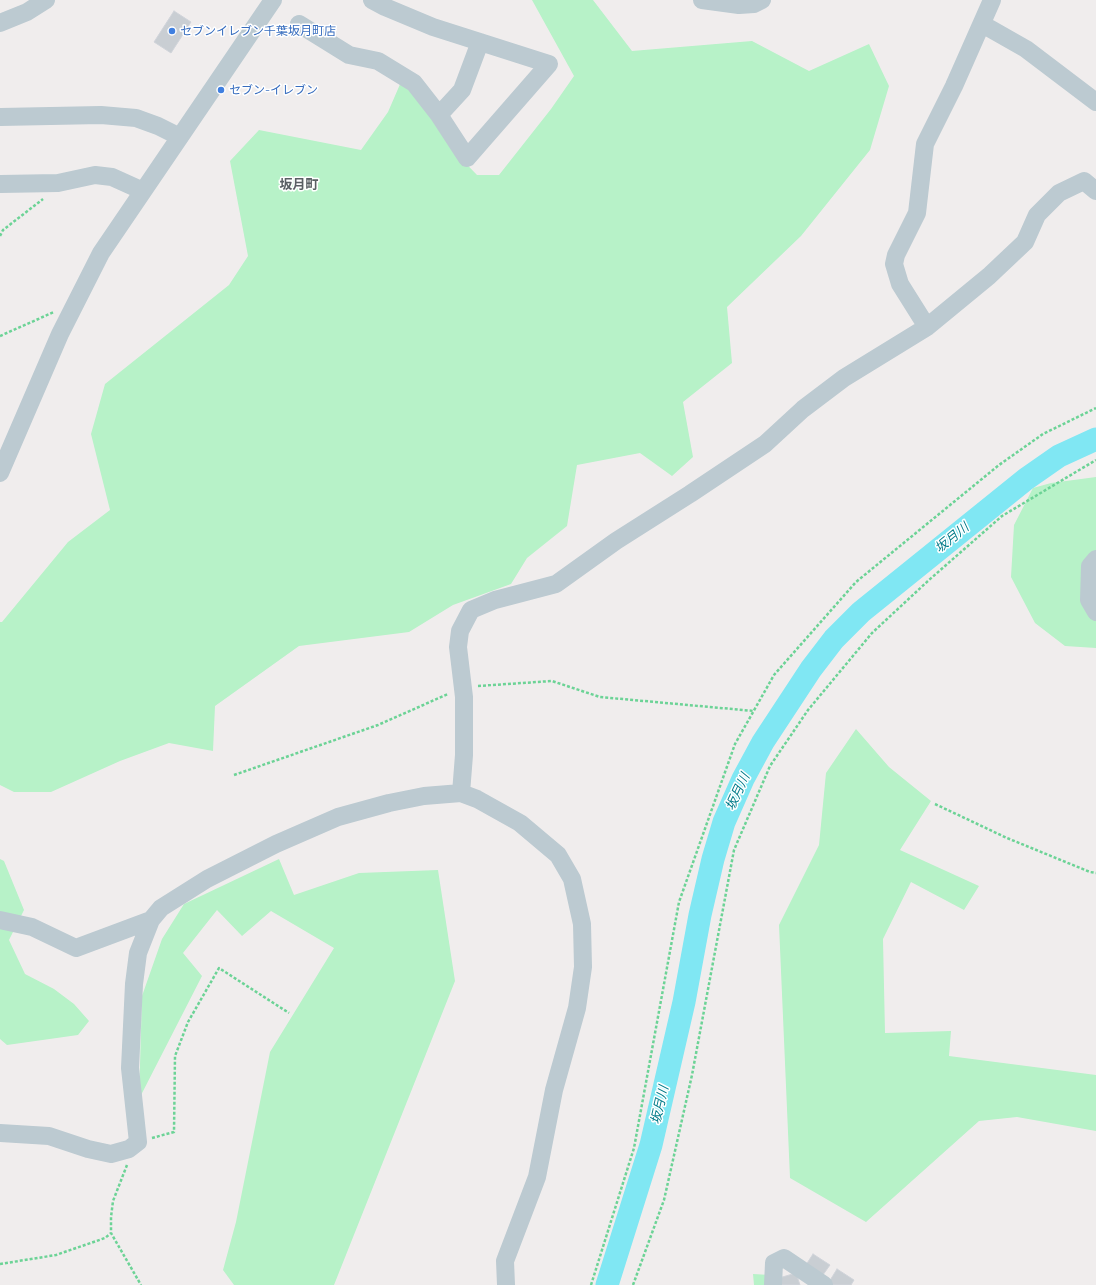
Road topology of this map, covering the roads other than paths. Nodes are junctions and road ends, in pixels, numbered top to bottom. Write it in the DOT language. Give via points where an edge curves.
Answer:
graph roads {
  1 [pos="46,0"];
  2 [pos="273,0"];
  3 [pos="372,0"];
  4 [pos="702,0"];
  5 [pos="762,0"];
  6 [pos="992,0"];
  7 [pos="0,23"];
  8 [pos="299,24"];
  9 [pos="982,24"];
  10 [pos="480,42"];
  11 [pos="1096,102"];
  12 [pos="439,115"];
  13 [pos="0,117"];
  14 [pos="180,137"];
  15 [pos="1092,181"];
  16 [pos="0,184"];
  17 [pos="143,191"];
  18 [pos="927,327"];
  19 [pos="0,473"];
  20 [pos="1096,559"];
  21 [pos="1096,612"];
  22 [pos="461,793"];
  23 [pos="0,920"];
  24 [pos="151,920"];
  25 [pos="0,1133"];
  26 [pos="506,1285"];
  27 [pos="773,1285"];
  28 [pos="824,1285"];
  1 -- 7 [label="street" via="27,12"];
  2 -- 14 [label="street"];
  3 -- 10 [label="street" via="433,27"];
  4 -- 5 [label="street" via="739,5 754,4"];
  6 -- 9 [label="street"];
  8 -- 12 [label="street" via="349,55 378,61 414,83"];
  9 -- 11 [label="street" via="1026,49"];
  9 -- 18 [label="street" via="925,144 917,213 894,264 900,284"];
  10 -- 12 [label="street" via="462,90"];
  10 -- 12 [label="street" via="549,64 467,158"];
  13 -- 14 [label="street" via="101,115 136,118"];
  14 -- 17 [label="street"];
  15 -- 18 [label="street" via="1059,193 1037,215 1025,242 989,276"];
  16 -- 17 [label="street" via="58,183 95,175 112,177"];
  17 -- 19 [label="street" via="102,253 60,334"];
  18 -- 22 [label="street" via="844,378 803,409 765,444 616,541 556,584 495,600 471,610 460,630 458,648 463,687 464,755"];
  20 -- 21 [label="street" via="1090,566 1089,600"];
  22 -- 24 [label="street" via="424,796 389,803 338,818 276,844 207,879 162,908"];
  22 -- 26 [label="street" via="478,799 520,822 558,855 572,879 582,924 583,967 577,1008 554,1090 537,1176 505,1261"];
  23 -- 24 [label="street" via="32,927 76,948"];
  24 -- 25 [label="street" via="138,953 134,984 130,1068 133,1145 111,1154 48,1136"];
  27 -- 28 [label="street" via="774,1263 784,1258"];
}
